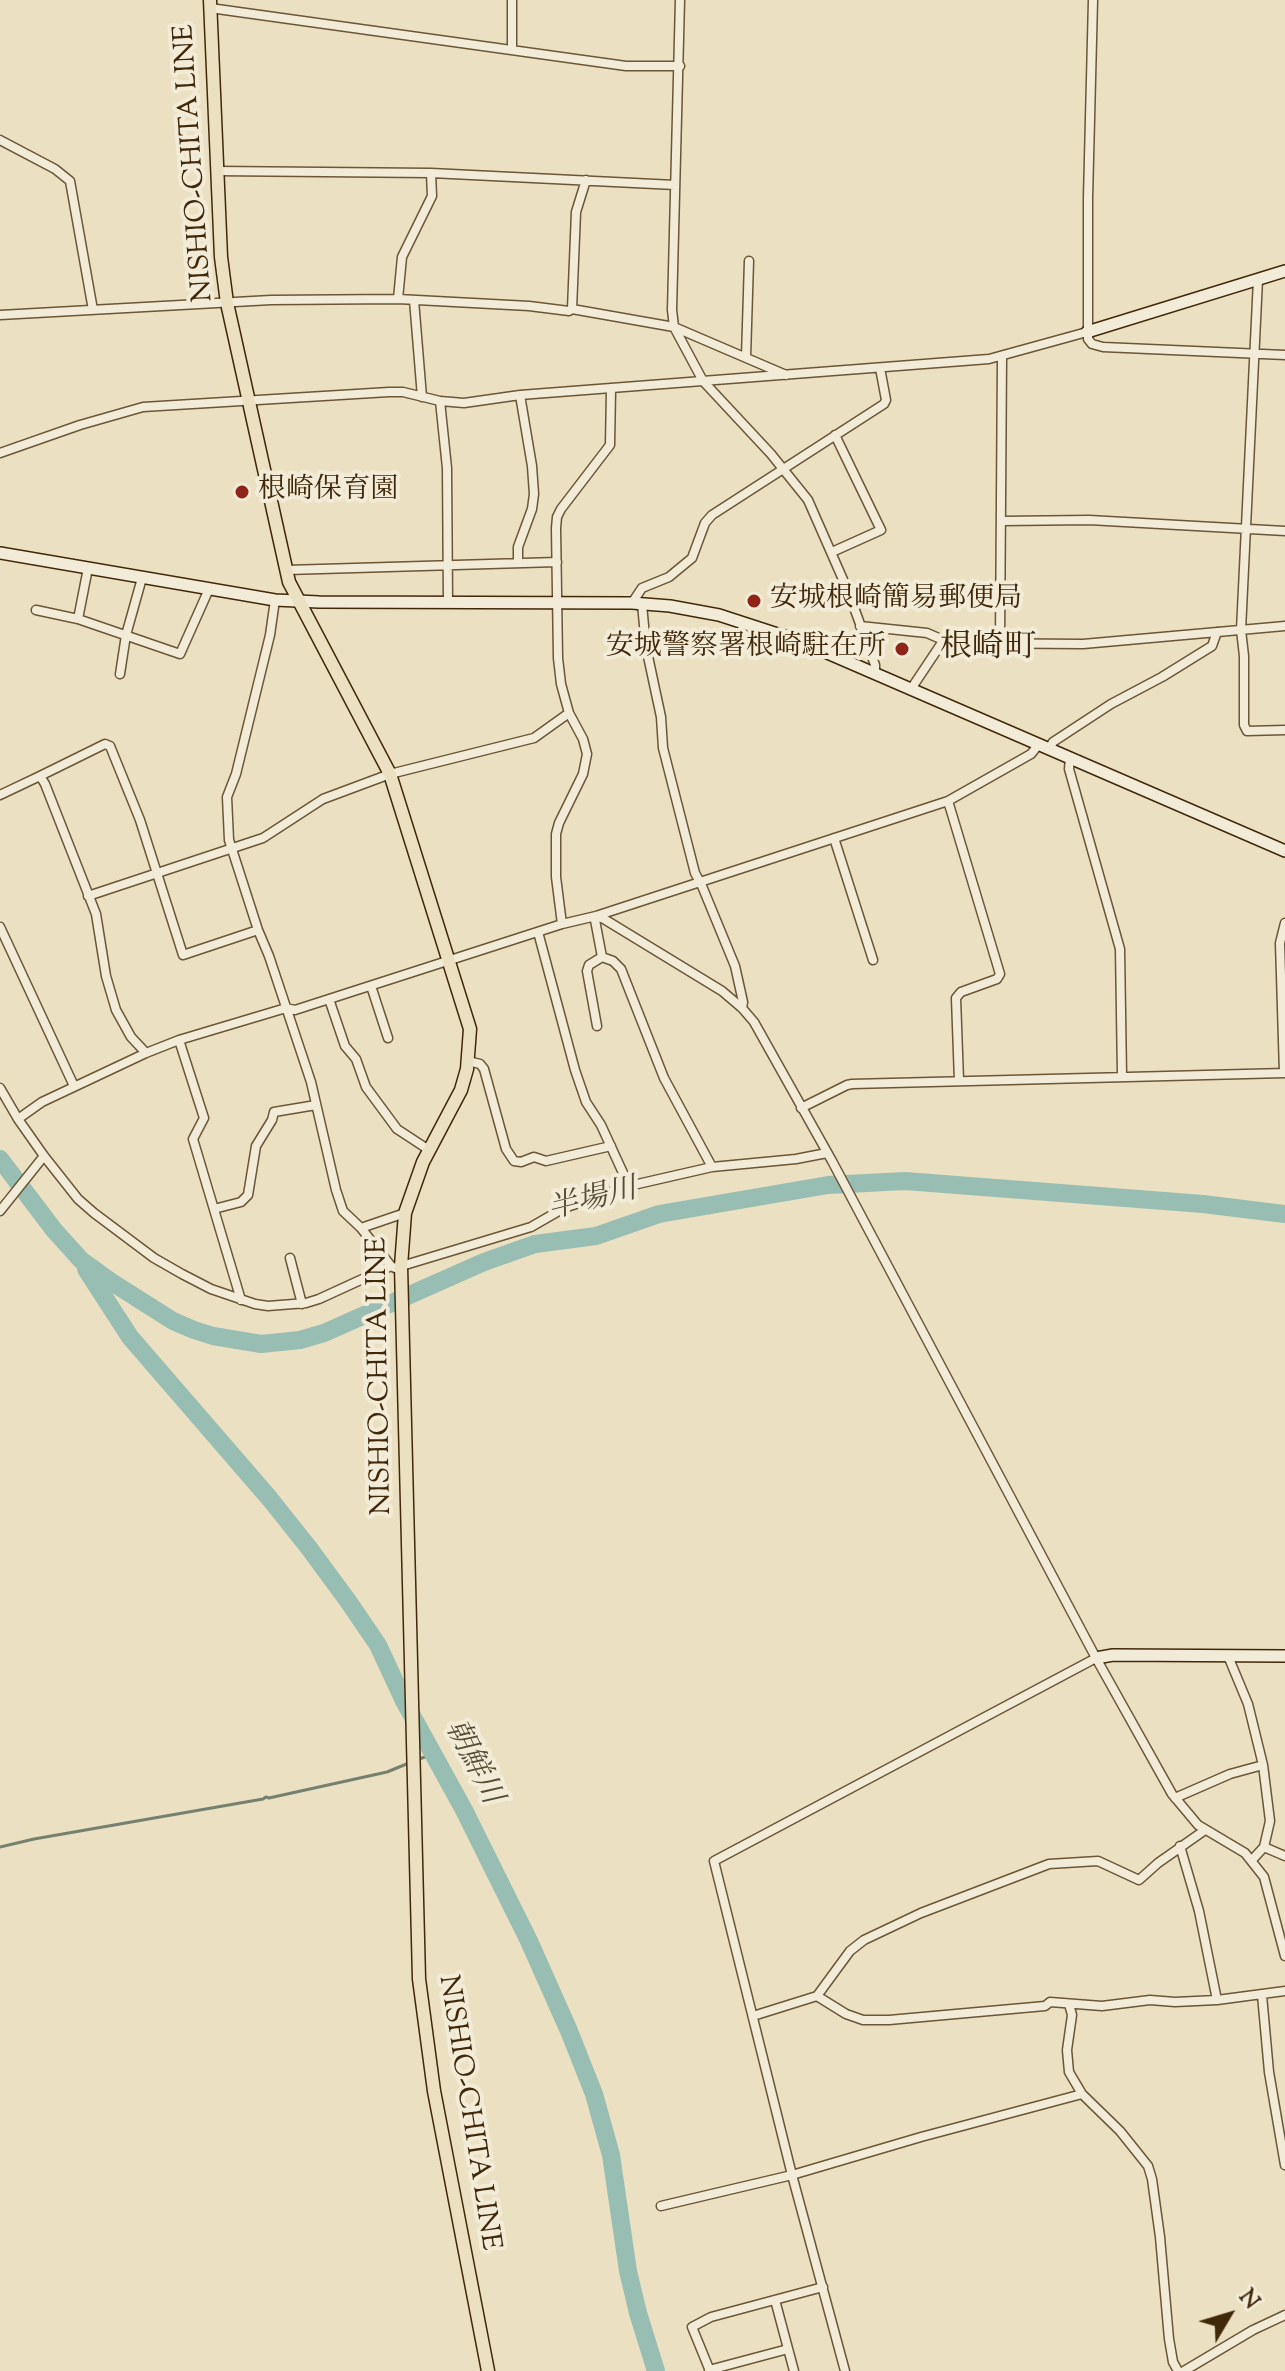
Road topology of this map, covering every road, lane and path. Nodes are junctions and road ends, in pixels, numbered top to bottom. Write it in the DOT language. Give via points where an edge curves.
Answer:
graph roads {
  1 [pos="512,0"];
  2 [pos="680,0"];
  3 [pos="1093,0"];
  4 [pos="210,4"];
  5 [pos="512,49"];
  6 [pos="680,66"];
  7 [pos="0,140"];
  8 [pos="216,171"];
  9 [pos="431,173"];
  10 [pos="586,180"];
  11 [pos="675,185"];
  12 [pos="749,261"];
  13 [pos="1285,271"];
  14 [pos="1258,279"];
  15 [pos="398,299"];
  16 [pos="414,300"];
  17 [pos="227,303"];
  18 [pos="572,309"];
  19 [pos="93,310"];
  20 [pos="0,315"];
  21 [pos="674,327"];
  22 [pos="1087,332"];
  23 [pos="1255,354"];
  24 [pos="1285,355"];
  25 [pos="1002,356"];
  26 [pos="746,357"];
  27 [pos="880,368"];
  28 [pos="786,375"];
  29 [pos="703,381"];
  30 [pos="611,390"];
  31 [pos="520,395"];
  32 [pos="422,397"];
  33 [pos="249,401"];
  34 [pos="440,401"];
  35 [pos="835,435"];
  36 [pos="0,453"];
  37 [pos="783,468"];
  38 [pos="1002,521"];
  39 [pos="1245,529"];
  40 [pos="1285,531"];
  41 [pos="832,552"];
  42 [pos="0,553"];
  43 [pos="518,562"];
  44 [pos="557,562"];
  45 [pos="448,563"];
  46 [pos="88,568"];
  47 [pos="287,570"];
  48 [pos="142,578"];
  49 [pos="209,589"];
  50 [pos="275,600"];
  51 [pos="298,601"];
  52 [pos="448,603"];
  53 [pos="559,603"];
  54 [pos="637,603"];
  55 [pos="36,610"];
  56 [pos="78,619"];
  57 [pos="860,626"];
  58 [pos="1285,626"];
  59 [pos="1241,630"];
  60 [pos="1217,632"];
  61 [pos="126,635"];
  62 [pos="943,641"];
  63 [pos="1000,643"];
  64 [pos="875,673"];
  65 [pos="120,674"];
  66 [pos="911,689"];
  67 [pos="569,713"];
  68 [pos="1285,730"];
  69 [pos="1044,747"];
  70 [pos="1070,758"];
  71 [pos="390,774"];
  72 [pos="40,776"];
  73 [pos="2,790"];
  74 [pos="948,801"];
  75 [pos="834,838"];
  76 [pos="231,849"];
  77 [pos="1285,851"];
  78 [pos="158,873"];
  79 [pos="699,881"];
  80 [pos="88,896"];
  81 [pos="596,916"];
  82 [pos="1285,923"];
  83 [pos="562,924"];
  84 [pos="0,927"];
  85 [pos="258,930"];
  86 [pos="538,932"];
  87 [pos="602,957"];
  88 [pos="873,960"];
  89 [pos="448,961"];
  90 [pos="371,986"];
  91 [pos="329,999"];
  92 [pos="286,1008"];
  93 [pos="742,1008"];
  94 [pos="597,1026"];
  95 [pos="388,1038"];
  96 [pos="179,1040"];
  97 [pos="146,1053"];
  98 [pos="468,1061"];
  99 [pos="1285,1073"];
  100 [pos="1122,1076"];
  101 [pos="959,1081"];
  102 [pos="74,1086"];
  103 [pos="0,1088"];
  104 [pos="316,1105"];
  105 [pos="801,1108"];
  106 [pos="18,1119"];
  107 [pos="611,1146"];
  108 [pos="429,1150"];
  109 [pos="829,1157"];
  110 [pos="43,1158"];
  111 [pos="712,1167"];
  112 [pos="629,1186"];
  113 [pos="214,1209"];
  114 [pos="0,1211"];
  115 [pos="405,1213"];
  116 [pos="361,1228"];
  117 [pos="290,1258"];
  118 [pos="396,1266"];
  119 [pos="241,1300"];
  120 [pos="302,1304"];
  121 [pos="1228,1656"];
  122 [pos="1285,1656"];
  123 [pos="1096,1658"];
  124 [pos="1263,1765"];
  125 [pos="1175,1798"];
  126 [pos="1205,1830"];
  127 [pos="1180,1846"];
  128 [pos="1264,1847"];
  129 [pos="1285,1856"];
  130 [pos="1252,1860"];
  131 [pos="1285,1956"];
  132 [pos="1285,1991"];
  133 [pos="1262,1995"];
  134 [pos="817,1996"];
  135 [pos="1217,2000"];
  136 [pos="1069,2004"];
  137 [pos="753,2016"];
  138 [pos="1082,2094"];
  139 [pos="1285,2165"];
  140 [pos="792,2175"];
  141 [pos="661,2206"];
  142 [pos="823,2287"];
  143 [pos="775,2300"];
  144 [pos="1285,2315"];
  145 [pos="788,2349"];
  146 [pos="710,2370"];
  147 [pos="488,2371"];
  148 [pos="794,2371"];
  149 [pos="845,2371"];
  150 [pos="1181,2371"];
  1 -- 5 [label="street"];
  2 -- 6 [label="street"];
  3 -- 22 [label="street"];
  4 -- 5 [label="street"];
  4 -- 8 [label="main road, NISHIO-CHITA LINE"];
  5 -- 6 [label="street" via="626,66"];
  6 -- 11 [label="street"];
  7 -- 19 [label="street" via="70,181"];
  8 -- 9 [label="street"];
  8 -- 17 [label="main road, NISHIO-CHITA LINE"];
  9 -- 10 [label="street"];
  9 -- 15 [label="street" via="432,196 402,257"];
  10 -- 11 [label="street"];
  10 -- 18 [label="street" via="576,212"];
  11 -- 21 [label="street"];
  12 -- 26 [label="street"];
  13 -- 14 [label="street"];
  14 -- 22 [label="street"];
  14 -- 23 [label="street"];
  15 -- 16 [label="street"];
  15 -- 17 [label="street"];
  16 -- 18 [label="street"];
  16 -- 32 [label="street"];
  17 -- 19 [label="street"];
  17 -- 33 [label="main road, NISHIO-CHITA LINE"];
  18 -- 21 [label="street"];
  19 -- 20 [label="street"];
  21 -- 26 [label="street"];
  21 -- 29 [label="street"];
  22 -- 23 [label="street" via="1092,344 1103,347"];
  22 -- 25 [label="street"];
  23 -- 24 [label="street"];
  23 -- 39 [label="street"];
  25 -- 27 [label="street"];
  25 -- 38 [label="street"];
  26 -- 28 [label="street"];
  27 -- 28 [label="street"];
  27 -- 35 [label="street" via="884,404"];
  28 -- 29 [label="street"];
  29 -- 30 [label="street"];
  29 -- 37 [label="street"];
  30 -- 31 [label="street"];
  30 -- 44 [label="street" via="610,445 557,517"];
  31 -- 34 [label="street"];
  31 -- 43 [label="street" via="534,494"];
  32 -- 33 [label="street" via="389,392"];
  32 -- 34 [label="street"];
  33 -- 36 [label="street" via="143,407"];
  33 -- 47 [label="main road, NISHIO-CHITA LINE"];
  34 -- 45 [label="street"];
  35 -- 37 [label="street"];
  35 -- 41 [label="street" via="881,530"];
  37 -- 41 [label="street" via="808,500"];
  37 -- 54 [label="street" via="712,515 692,558 669,577 642,588"];
  38 -- 39 [label="street"];
  38 -- 63 [label="street"];
  39 -- 40 [label="street"];
  39 -- 59 [label="street"];
  41 -- 57 [label="street"];
  42 -- 46 [label="street"];
  43 -- 44 [label="street"];
  43 -- 45 [label="street"];
  44 -- 53 [label="street"];
  45 -- 47 [label="street"];
  45 -- 52 [label="street"];
  46 -- 48 [label="street"];
  46 -- 56 [label="street"];
  47 -- 51 [label="main road, NISHIO-CHITA LINE"];
  48 -- 49 [label="street"];
  48 -- 61 [label="street"];
  49 -- 50 [label="street"];
  49 -- 61 [label="street" via="180,654"];
  50 -- 51 [label="street"];
  50 -- 76 [label="street" via="227,797"];
  51 -- 52 [label="street"];
  51 -- 71 [label="main road, NISHIO-CHITA LINE"];
  52 -- 53 [label="street"];
  53 -- 54 [label="street"];
  53 -- 67 [label="street" via="559,670"];
  54 -- 64 [label="street" via="737,620"];
  54 -- 79 [label="street" via="663,748"];
  55 -- 56 [label="street"];
  56 -- 61 [label="street"];
  57 -- 62 [label="street" via="927,633"];
  57 -- 64 [label="street"];
  58 -- 59 [label="street"];
  59 -- 60 [label="street"];
  59 -- 68 [label="street" via="1245,729"];
  60 -- 63 [label="street" via="1083,644"];
  60 -- 69 [label="street" via="1212,646"];
  61 -- 65 [label="street"];
  62 -- 63 [label="street"];
  62 -- 66 [label="street"];
  64 -- 66 [label="street"];
  66 -- 69 [label="street"];
  67 -- 71 [label="street" via="534,738"];
  67 -- 83 [label="street" via="587,754 556,834"];
  69 -- 70 [label="street"];
  69 -- 74 [label="street"];
  70 -- 77 [label="street"];
  70 -- 100 [label="street" via="1120,949"];
  71 -- 76 [label="street" via="323,799 263,838"];
  71 -- 89 [label="main road, NISHIO-CHITA LINE"];
  72 -- 73 [label="street"];
  72 -- 78 [label="street" via="110,746"];
  72 -- 80 [label="street"];
  74 -- 75 [label="street"];
  74 -- 101 [label="street" via="1000,974 956,998"];
  75 -- 79 [label="street"];
  75 -- 88 [label="street"];
  76 -- 78 [label="street"];
  76 -- 85 [label="street"];
  78 -- 80 [label="street"];
  78 -- 85 [label="street" via="183,955"];
  79 -- 81 [label="street"];
  79 -- 93 [label="street" via="735,966"];
  80 -- 97 [label="street" via="99,924 116,1010"];
  81 -- 83 [label="street"];
  81 -- 87 [label="street"];
  81 -- 93 [label="street"];
  82 -- 99 [label="street" via="1280,943"];
  83 -- 86 [label="street"];
  84 -- 102 [label="street"];
  85 -- 92 [label="street"];
  86 -- 89 [label="street"];
  86 -- 107 [label="street" via="575,1070"];
  87 -- 94 [label="street" via="587,971"];
  87 -- 111 [label="street" via="621,969 664,1078"];
  89 -- 90 [label="street"];
  89 -- 98 [label="main road, NISHIO-CHITA LINE" via="470,1029"];
  90 -- 91 [label="street"];
  90 -- 95 [label="street"];
  91 -- 92 [label="street"];
  91 -- 108 [label="street" via="366,1087 397,1129"];
  92 -- 96 [label="street"];
  92 -- 104 [label="street"];
  93 -- 105 [label="street"];
  96 -- 97 [label="street"];
  96 -- 113 [label="street" via="204,1118 193,1139"];
  97 -- 102 [label="street"];
  98 -- 107 [label="street" via="484,1069 514,1161 546,1161"];
  98 -- 108 [label="main road, NISHIO-CHITA LINE" via="461,1090"];
  99 -- 100 [label="street"];
  100 -- 101 [label="street"];
  101 -- 105 [label="street" via="847,1085"];
  102 -- 106 [label="street"];
  103 -- 106 [label="street"];
  104 -- 113 [label="street" via="274,1112 256,1146 248,1195"];
  104 -- 116 [label="street" via="343,1211"];
  105 -- 109 [label="street"];
  106 -- 110 [label="street"];
  107 -- 112 [label="street"];
  108 -- 115 [label="main road, NISHIO-CHITA LINE"];
  109 -- 111 [label="street"];
  109 -- 123 [label="street"];
  110 -- 114 [label="street"];
  110 -- 119 [label="street" via="78,1199 131,1242 182,1274"];
  111 -- 112 [label="street"];
  112 -- 118 [label="street" via="564,1208 539,1224"];
  113 -- 119 [label="street"];
  115 -- 116 [label="street"];
  115 -- 118 [label="main road, NISHIO-CHITA LINE"];
  116 -- 118 [label="street"];
  117 -- 120 [label="street"];
  118 -- 120 [label="street"];
  118 -- 147 [label="main road, NISHIO-CHITA LINE" via="402,1282 418,1963 434,2091"];
  119 -- 120 [label="street" via="268,1306"];
  121 -- 122 [label="street"];
  121 -- 123 [label="street"];
  121 -- 124 [label="street" via="1248,1704"];
  123 -- 125 [label="street"];
  123 -- 137 [label="street" via="714,1861"];
  124 -- 125 [label="street"];
  124 -- 128 [label="street" via="1270,1821"];
  125 -- 126 [label="street"];
  126 -- 127 [label="street"];
  126 -- 130 [label="street"];
  127 -- 134 [label="street" via="1139,1880 1098,1861 1049,1864 921,1913 850,1951"];
  127 -- 135 [label="street"];
  128 -- 129 [label="street"];
  128 -- 130 [label="street"];
  130 -- 131 [label="street" via="1264,1877"];
  132 -- 133 [label="street"];
  133 -- 135 [label="street"];
  133 -- 139 [label="street"];
  134 -- 136 [label="street" via="863,2020"];
  134 -- 137 [label="street"];
  135 -- 136 [label="street"];
  136 -- 138 [label="street" via="1069,2072"];
  137 -- 140 [label="street"];
  138 -- 140 [label="street"];
  138 -- 150 [label="street" via="1148,2166 1169,2339 1173,2362"];
  140 -- 141 [label="street"];
  140 -- 142 [label="street"];
  142 -- 143 [label="street"];
  142 -- 149 [label="street"];
  143 -- 145 [label="street"];
  143 -- 146 [label="street" via="692,2327"];
  144 -- 150 [label="street"];
  145 -- 146 [label="street"];
  145 -- 148 [label="street"];
}
